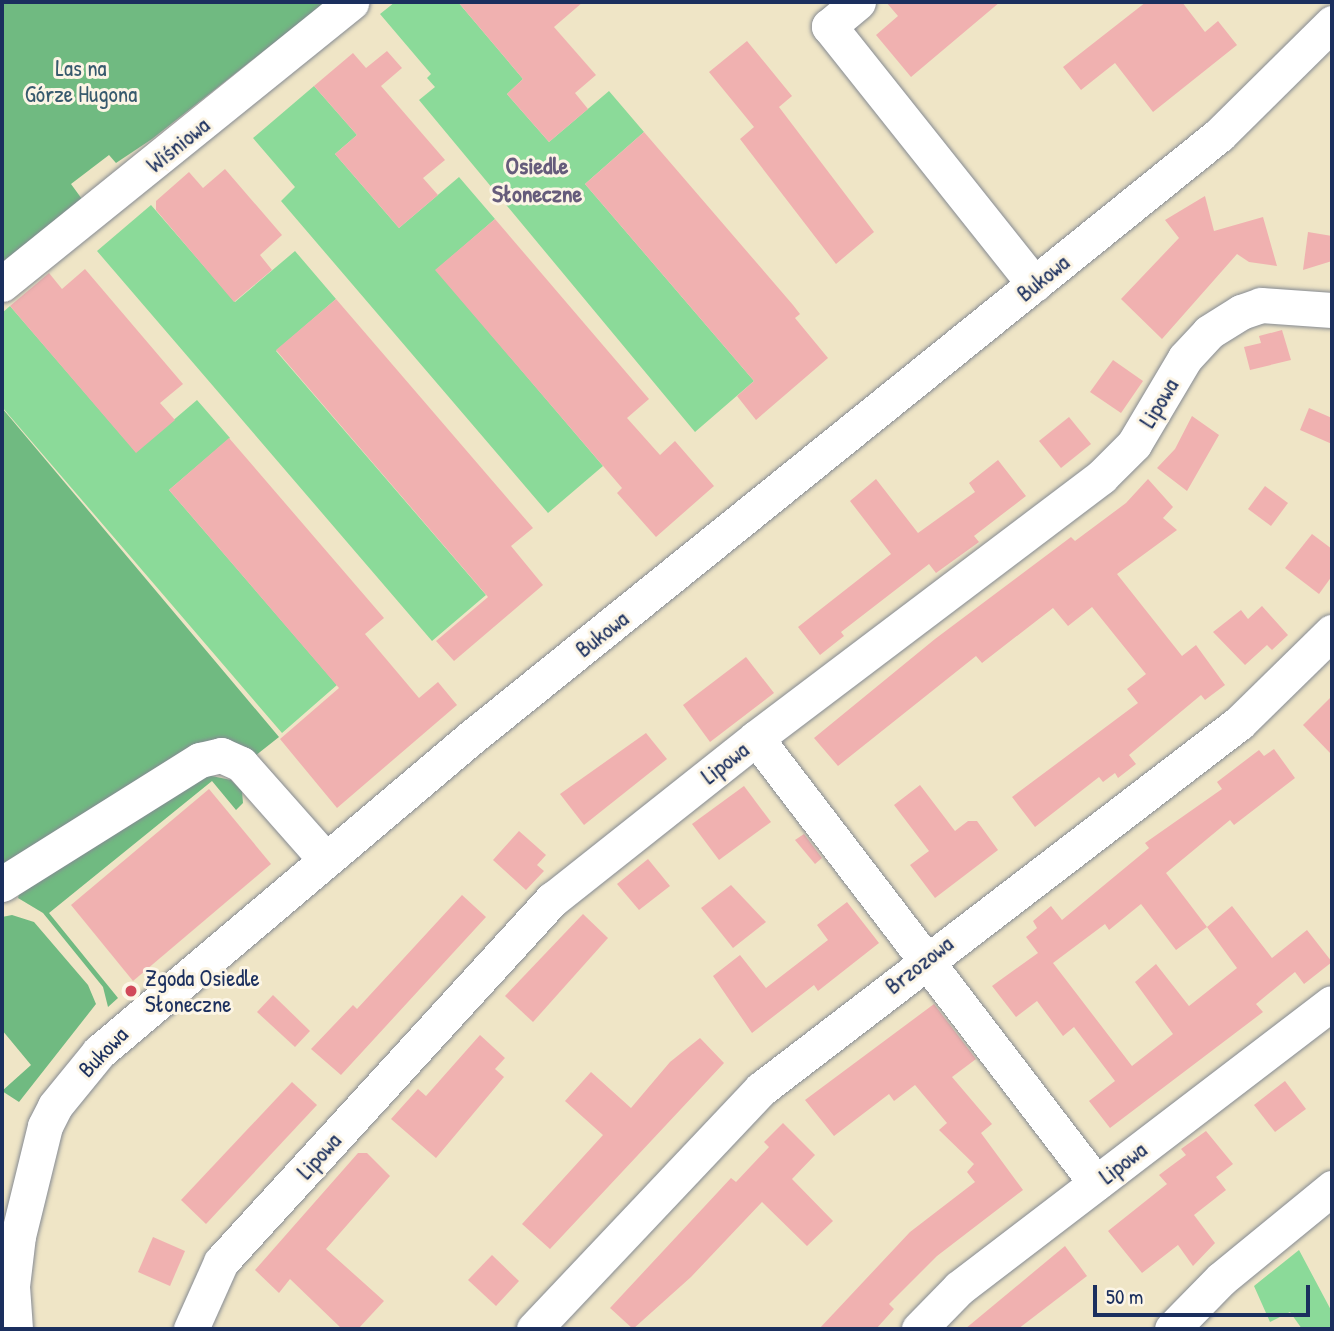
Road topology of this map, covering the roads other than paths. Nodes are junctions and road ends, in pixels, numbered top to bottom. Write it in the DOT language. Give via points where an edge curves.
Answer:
graph roads {
  1 [pos="351,2"];
  2 [pos="858,2"];
  3 [pos="1332,23"];
  4 [pos="2,284"];
  5 [pos="1034,285"];
  6 [pos="1332,310"];
  7 [pos="1332,632"];
  8 [pos="756,738"];
  9 [pos="325,859"];
  10 [pos="2,884"];
  11 [pos="928,958"];
  12 [pos="1332,1003"];
  13 [pos="1096,1184"];
  14 [pos="1332,1188"];
  15 [pos="15,1329"];
  16 [pos="191,1329"];
  17 [pos="534,1329"];
  18 [pos="919,1329"];
  19 [pos="1172,1329"];
  1 -- 4 [label="street, Wiśniowa"];
  2 -- 5 [label="street" via="829,26"];
  3 -- 5 [label="street, Bukowa" via="1219,135"];
  5 -- 9 [label="street, Bukowa"];
  6 -- 8 [label="street, Lipowa" via="1261,305 1209,332 1185,358 1134,444 1101,477"];
  7 -- 11 [label="street, Brzozowa" via="1239,723"];
  8 -- 11 [label="street"];
  8 -- 16 [label="street, Lipowa" via="553,899 221,1262"];
  9 -- 10 [label="street" via="241,764 221,755 200,760"];
  9 -- 15 [label="street, Bukowa" via="133,1021 99,1052 55,1105 45,1126 18,1236 12,1286"];
  11 -- 13 [label="street"];
  11 -- 17 [label="street, Brzozowa" via="761,1089"];
  12 -- 13 [label="street, Lipowa"];
  13 -- 18 [label="street, Lipowa" via="959,1288"];
  14 -- 19 [label="street" via="1221,1279"];
}
